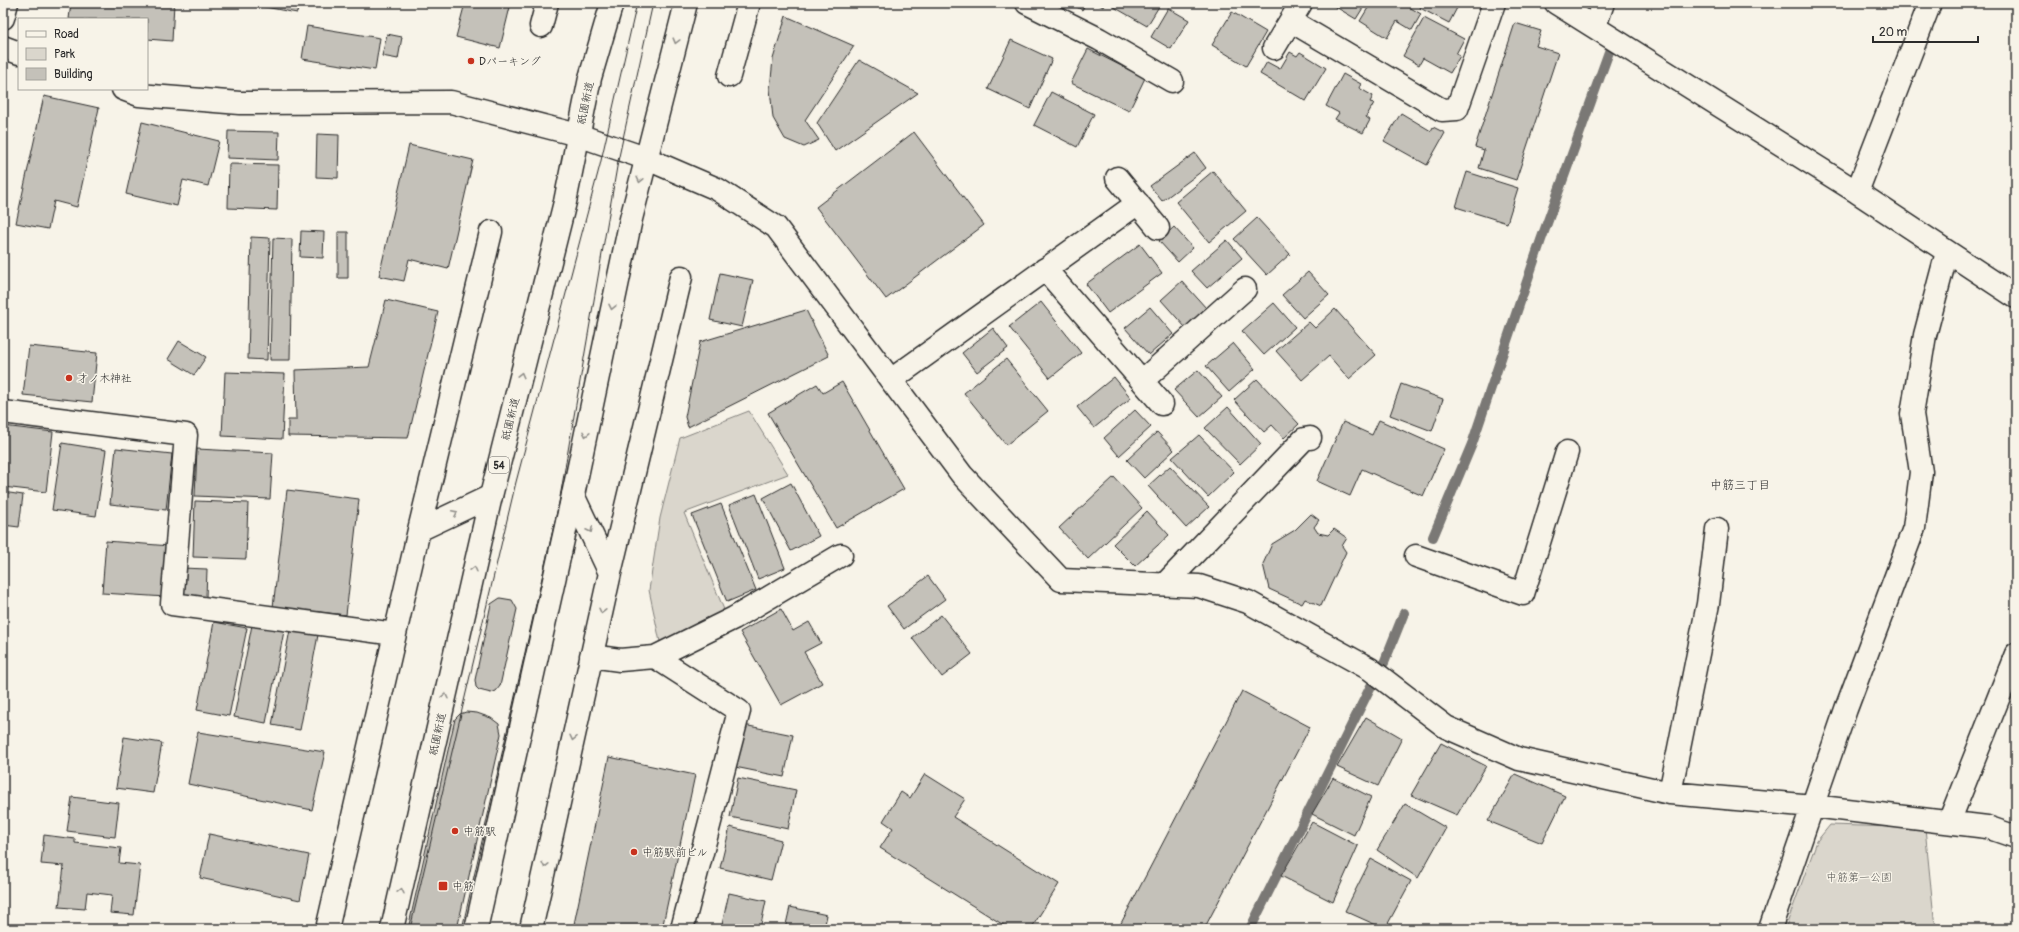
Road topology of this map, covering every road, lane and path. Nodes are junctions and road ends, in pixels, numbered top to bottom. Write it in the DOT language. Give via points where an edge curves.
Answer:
graph roads {
  1 [pos="7,3"];
  2 [pos="547,3"];
  3 [pos="612,3"];
  4 [pos="686,3"];
  5 [pos="749,3"];
  6 [pos="1027,3"];
  7 [pos="1494,3"];
  8 [pos="1556,3"];
  9 [pos="1603,3"];
  10 [pos="1930,3"];
  11 [pos="1296,12"];
  12 [pos="3,18"];
  13 [pos="540,26"];
  14 [pos="1595,26"];
  15 [pos="3,47"];
  16 [pos="1274,48"];
  17 [pos="18,53"];
  18 [pos="729,76"];
  19 [pos="1172,81"];
  20 [pos="126,90"];
  21 [pos="578,135"];
  22 [pos="645,158"];
  23 [pos="1117,178"];
  24 [pos="1857,192"];
  25 [pos="1138,203"];
  26 [pos="1158,228"];
  27 [pos="491,232"];
  28 [pos="1947,252"];
  29 [pos="1045,269"];
  30 [pos="681,277"];
  31 [pos="1245,289"];
  32 [pos="2016,297"];
  33 [pos="890,380"];
  34 [pos="1142,381"];
  35 [pos="1162,404"];
  36 [pos="3,412"];
  37 [pos="1310,438"];
  38 [pos="1567,452"];
  39 [pos="573,495"];
  40 [pos="491,496"];
  41 [pos="1717,529"];
  42 [pos="419,530"];
  43 [pos="842,555"];
  44 [pos="1416,556"];
  45 [pos="610,573"];
  46 [pos="1165,584"];
  47 [pos="395,634"];
  48 [pos="2016,654"];
  49 [pos="592,656"];
  50 [pos="655,657"];
  51 [pos="1670,793"];
  52 [pos="1813,806"];
  53 [pos="1949,822"];
  54 [pos="2016,837"];
  55 [pos="327,929"];
  56 [pos="392,929"];
  57 [pos="476,929"];
  58 [pos="531,929"];
  59 [pos="682,929"];
  60 [pos="1770,929"];
  1 -- 12 [label="main road"];
  2 -- 13 [label="main road"];
  3 -- 21 [label="main road, 祇園新道 / 54" via="590,78"];
  4 -- 22 [label="main road, one-way"];
  5 -- 18 [label="main road"];
  6 -- 19 [label="main road"];
  7 -- 11 [label="main road" via="1457,109 1442,110"];
  8 -- 14 [label="main road"];
  9 -- 14 [label="main road"];
  10 -- 24 [label="main road"];
  11 -- 16 [label="main road"];
  14 -- 24 [label="main road"];
  15 -- 17 [label="main road"];
  20 -- 21 [label="main road" via="139,95 240,103 451,102"];
  21 -- 22 [label="main road"];
  40 -- 21 [label="main road, 祇園新道 / 54, one-way" via="565,202"];
  22 -- 33 [label="main road" via="718,189 776,227"];
  22 -- 39 [label="main road, one-way"];
  23 -- 25 [label="main road"];
  24 -- 28 [label="main road"];
  25 -- 26 [label="main road"];
  25 -- 29 [label="main road"];
  27 -- 42 [label="main road"];
  28 -- 32 [label="main road"];
  28 -- 52 [label="main road" via="1925,335 1912,414 1921,472 1914,528 1846,709"];
  29 -- 33 [label="main road"];
  29 -- 34 [label="main road"];
  30 -- 45 [label="main road"];
  31 -- 34 [label="main road"];
  33 -- 46 [label="main road" via="962,475 1061,580"];
  34 -- 35 [label="main road"];
  36 -- 47 [label="main road" via="186,435 172,604"];
  37 -- 46 [label="main road" via="1304,439"];
  38 -- 44 [label="main road" via="1523,594"];
  39 -- 45 [label="main road, one-way"];
  39 -- 57 [label="main road"];
  42 -- 40 [label="main road, one-way"];
  56 -- 40 [label="main road, 祇園新道 / 54, one-way"];
  41 -- 51 [label="main road" via="1708,604"];
  42 -- 47 [label="main road"];
  43 -- 50 [label="main road" via="734,618"];
  45 -- 49 [label="main road, one-way"];
  46 -- 51 [label="main road" via="1199,586 1248,602 1370,669 1446,727 1519,759"];
  47 -- 55 [label="main road"];
  48 -- 53 [label="main road"];
  49 -- 50 [label="main road" via="620,660"];
  49 -- 58 [label="main road, one-way"];
  50 -- 59 [label="main road" via="739,711"];
  51 -- 52 [label="main road"];
  52 -- 53 [label="main road"];
  52 -- 60 [label="main road"];
  53 -- 54 [label="main road" via="1987,827"];
}
